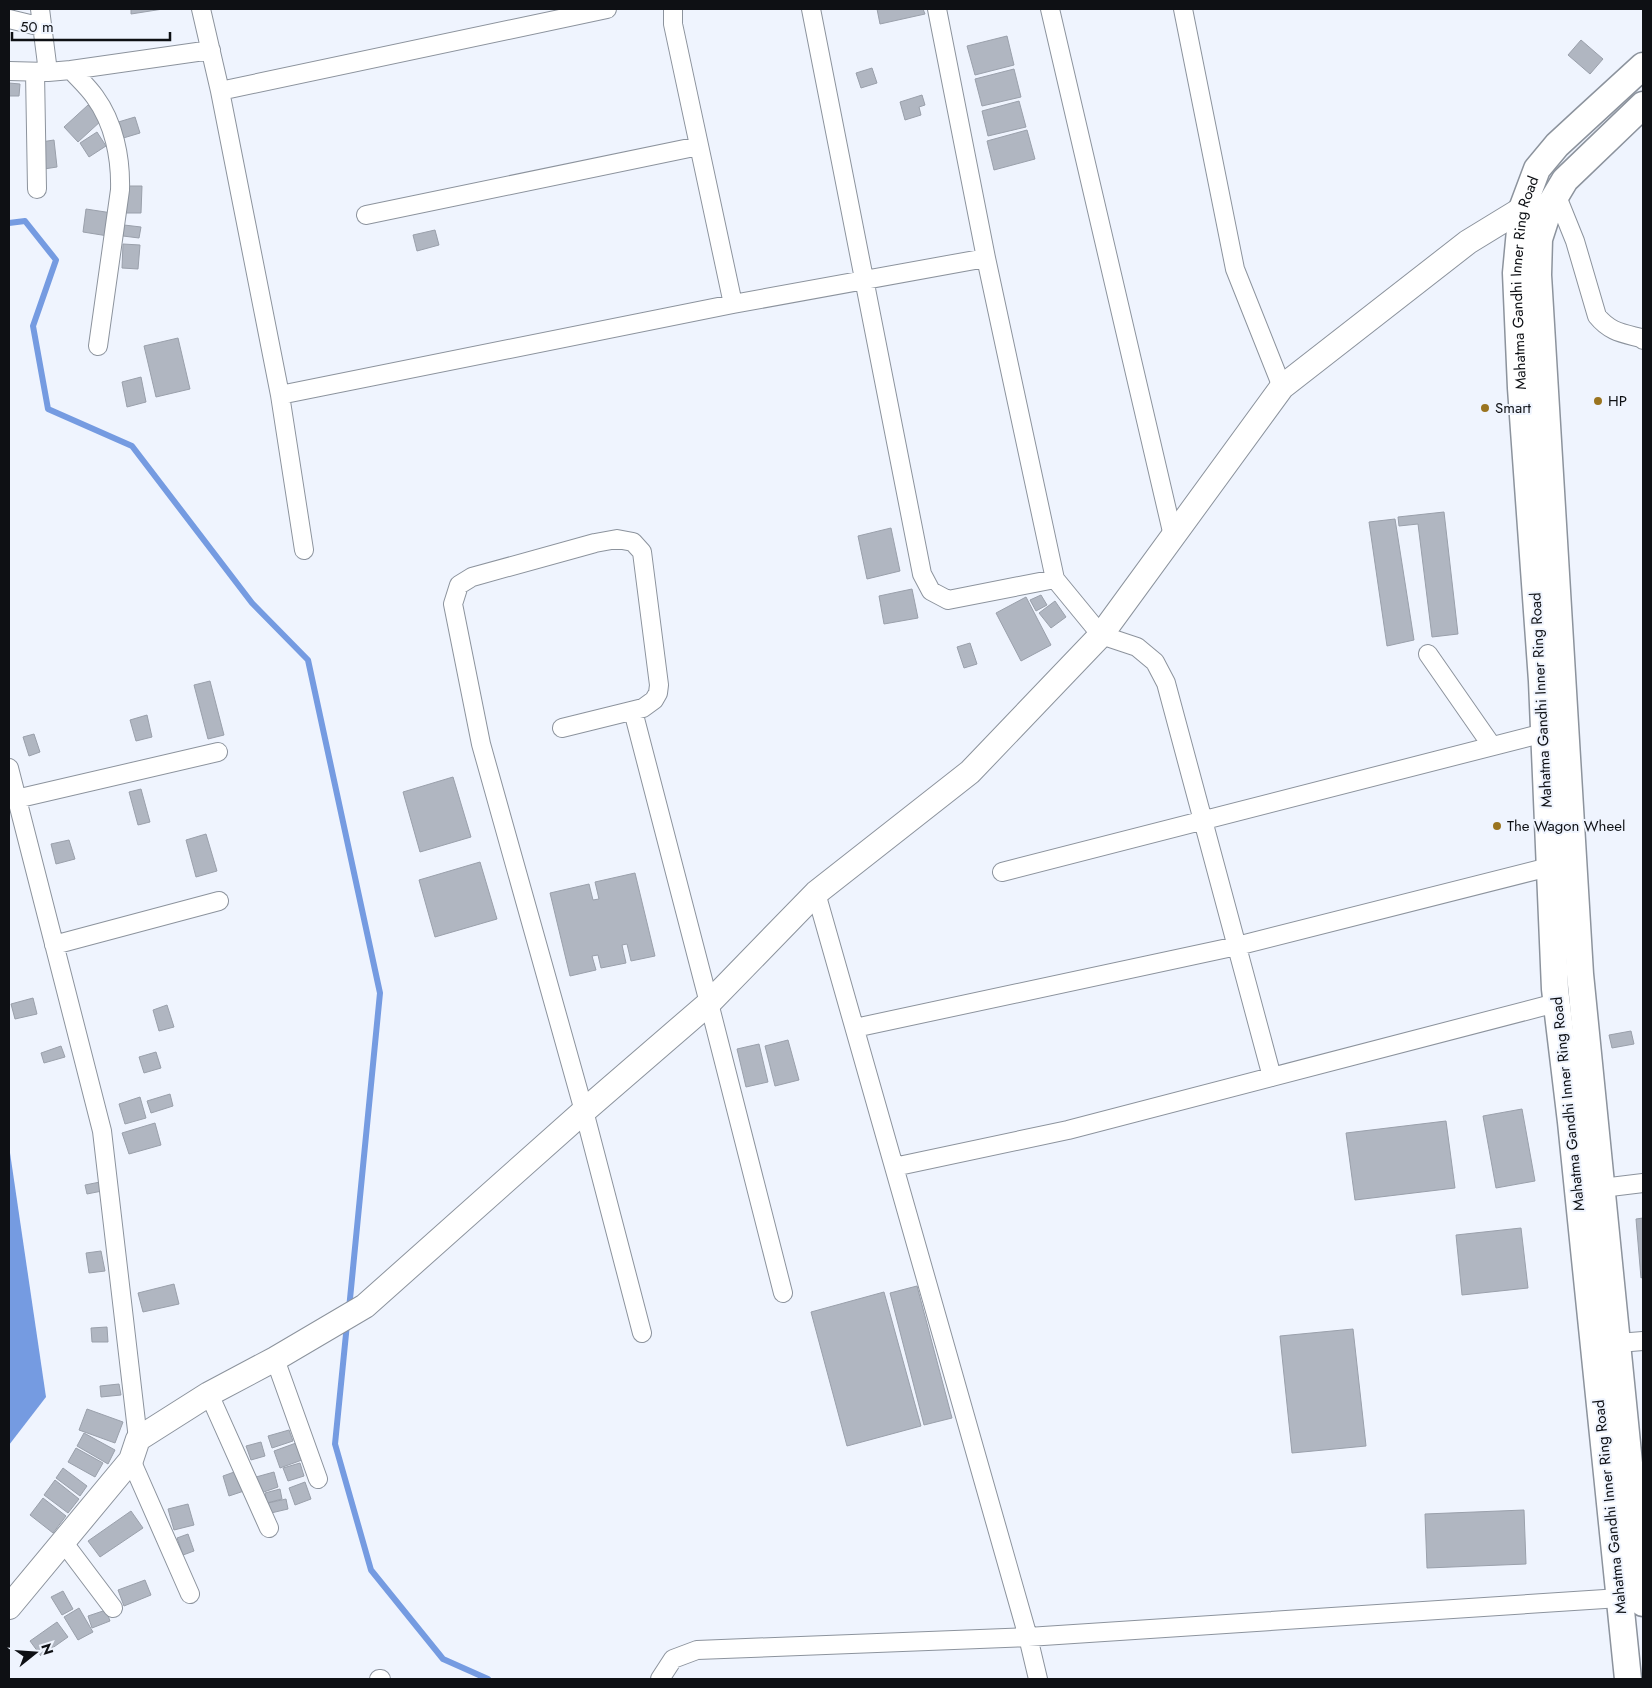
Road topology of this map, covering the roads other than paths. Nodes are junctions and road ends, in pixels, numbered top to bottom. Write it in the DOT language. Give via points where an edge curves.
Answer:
graph roads {
  1 [pos="40,9"];
  2 [pos="202,9"];
  3 [pos="607,9"];
  4 [pos="673,9"];
  5 [pos="812,9"];
  6 [pos="936,9"];
  7 [pos="1050,9"];
  8 [pos="1183,9"];
  9 [pos="9,19"];
  10 [pos="42,27"];
  11 [pos="211,50"];
  12 [pos="1643,66"];
  13 [pos="71,70"];
  14 [pos="9,71"];
  15 [pos="42,72"];
  16 [pos="220,91"];
  17 [pos="1643,105"];
  18 [pos="699,146"];
  19 [pos="37,189"];
  20 [pos="1553,199"];
  21 [pos="1522,208"];
  22 [pos="366,215"];
  23 [pos="986,258"];
  24 [pos="864,280"];
  25 [pos="733,304"];
  26 [pos="1643,340"];
  27 [pos="98,346"];
  28 [pos="1282,387"];
  29 [pos="280,395"];
  30 [pos="1173,536"];
  31 [pos="304,550"];
  32 [pos="1054,579"];
  33 [pos="1101,635"];
  34 [pos="1428,654"];
  35 [pos="632,711"];
  36 [pos="562,728"];
  37 [pos="1544,733"];
  38 [pos="1492,746"];
  39 [pos="218,752"];
  40 [pos="9,768"];
  41 [pos="16,799"];
  42 [pos="1203,819"];
  43 [pos="1549,867"];
  44 [pos="1002,872"];
  45 [pos="816,893"];
  46 [pos="219,901"];
  47 [pos="54,946"];
  48 [pos="1236,946"];
  49 [pos="709,1003"];
  50 [pos="1556,1003"];
  51 [pos="855,1028"];
  52 [pos="1272,1076"];
  53 [pos="584,1111"];
  54 [pos="894,1167"];
  55 [pos="1643,1184"];
  56 [pos="1602,1188"];
  57 [pos="782,1293"];
  58 [pos="642,1333"];
  59 [pos="1631,1342"];
  60 [pos="275,1359"];
  61 [pos="209,1394"];
  62 [pos="134,1450"];
  63 [pos="318,1480"];
  64 [pos="1638,1486"];
  65 [pos="269,1528"];
  66 [pos="64,1543"];
  67 [pos="190,1594"];
  68 [pos="1631,1600"];
  69 [pos="9,1607"];
  70 [pos="113,1608"];
  71 [pos="1028,1637"];
  72 [pos="660,1679"];
  73 [pos="1038,1679"];
  74 [pos="1628,1679"];
  1 -- 10 [label="street"];
  2 -- 11 [label="street"];
  3 -- 16 [label="street"];
  4 -- 18 [label="street" via="673,24"];
  5 -- 24 [label="street"];
  6 -- 23 [label="street"];
  7 -- 30 [label="street"];
  8 -- 28 [label="street" via="1235,269"];
  9 -- 10 [label="street"];
  10 -- 15 [label="street"];
  11 -- 13 [label="street"];
  11 -- 16 [label="street"];
  12 -- 21 [label="main road, Mahatma Gandhi Inner Ring Road" via="1557,145 1538,169"];
  13 -- 15 [label="street"];
  13 -- 27 [label="street" via="95,97 108,120 120,168 120,190"];
  14 -- 15 [label="street"];
  15 -- 19 [label="street"];
  16 -- 29 [label="street"];
  17 -- 20 [label="main road, Mahatma Gandhi Inner Ring Road" via="1565,180"];
  18 -- 22 [label="street"];
  18 -- 25 [label="street"];
  20 -- 21 [label="street"];
  20 -- 26 [label="street" via="1575,241 1597,316 1612,330"];
  20 -- 56 [label="main road, Mahatma Gandhi Inner Ring Road" via="1539,239 1538,275 1580,974"];
  21 -- 28 [label="street" via="1468,242"];
  21 -- 37 [label="main road, Mahatma Gandhi Inner Ring Road" via="1516,273"];
  23 -- 24 [label="street"];
  23 -- 32 [label="street"];
  24 -- 25 [label="street"];
  24 -- 32 [label="street" via="922,574 931,591 948,600"];
  25 -- 29 [label="street"];
  28 -- 30 [label="street"];
  29 -- 31 [label="street"];
  30 -- 33 [label="street"];
  32 -- 33 [label="street"];
  33 -- 42 [label="street" via="1138,647 1155,662 1166,683"];
  33 -- 45 [label="street" via="970,772"];
  34 -- 38 [label="street"];
  35 -- 36 [label="street"];
  35 -- 49 [label="street"];
  35 -- 53 [label="street" via="654,700 659,685 642,552 633,542 617,539 595,543 472,576 459,585 453,604 481,744"];
  37 -- 38 [label="street"];
  37 -- 43 [label="main road, Mahatma Gandhi Inner Ring Road"];
  38 -- 42 [label="street"];
  39 -- 41 [label="street"];
  40 -- 41 [label="street"];
  41 -- 47 [label="street"];
  42 -- 44 [label="street"];
  42 -- 48 [label="street"];
  43 -- 48 [label="street"];
  43 -- 50 [label="main road, Mahatma Gandhi Inner Ring Road"];
  45 -- 49 [label="street"];
  45 -- 51 [label="street"];
  46 -- 47 [label="street"];
  47 -- 62 [label="street" via="102,1132"];
  48 -- 51 [label="street"];
  48 -- 52 [label="street"];
  49 -- 53 [label="street"];
  49 -- 57 [label="street"];
  50 -- 52 [label="street"];
  50 -- 68 [label="main road, Mahatma Gandhi Inner Ring Road"];
  51 -- 54 [label="street"];
  52 -- 54 [label="street" via="1068,1130"];
  53 -- 58 [label="street"];
  53 -- 60 [label="street" via="365,1306"];
  54 -- 71 [label="street"];
  55 -- 56 [label="street"];
  56 -- 59 [label="main road, Mahatma Gandhi Inner Ring Road"];
  59 -- 64 [label="main road, Mahatma Gandhi Inner Ring Road"];
  60 -- 61 [label="street"];
  60 -- 63 [label="street"];
  61 -- 62 [label="street"];
  61 -- 65 [label="street"];
  62 -- 66 [label="street"];
  62 -- 67 [label="street"];
  64 -- 68 [label="main road, Mahatma Gandhi Inner Ring Road"];
  66 -- 69 [label="street"];
  66 -- 70 [label="street"];
  68 -- 71 [label="street"];
  68 -- 74 [label="main road, Mahatma Gandhi Inner Ring Road"];
  71 -- 72 [label="street" via="697,1650 673,1659"];
  71 -- 73 [label="street"];
}
